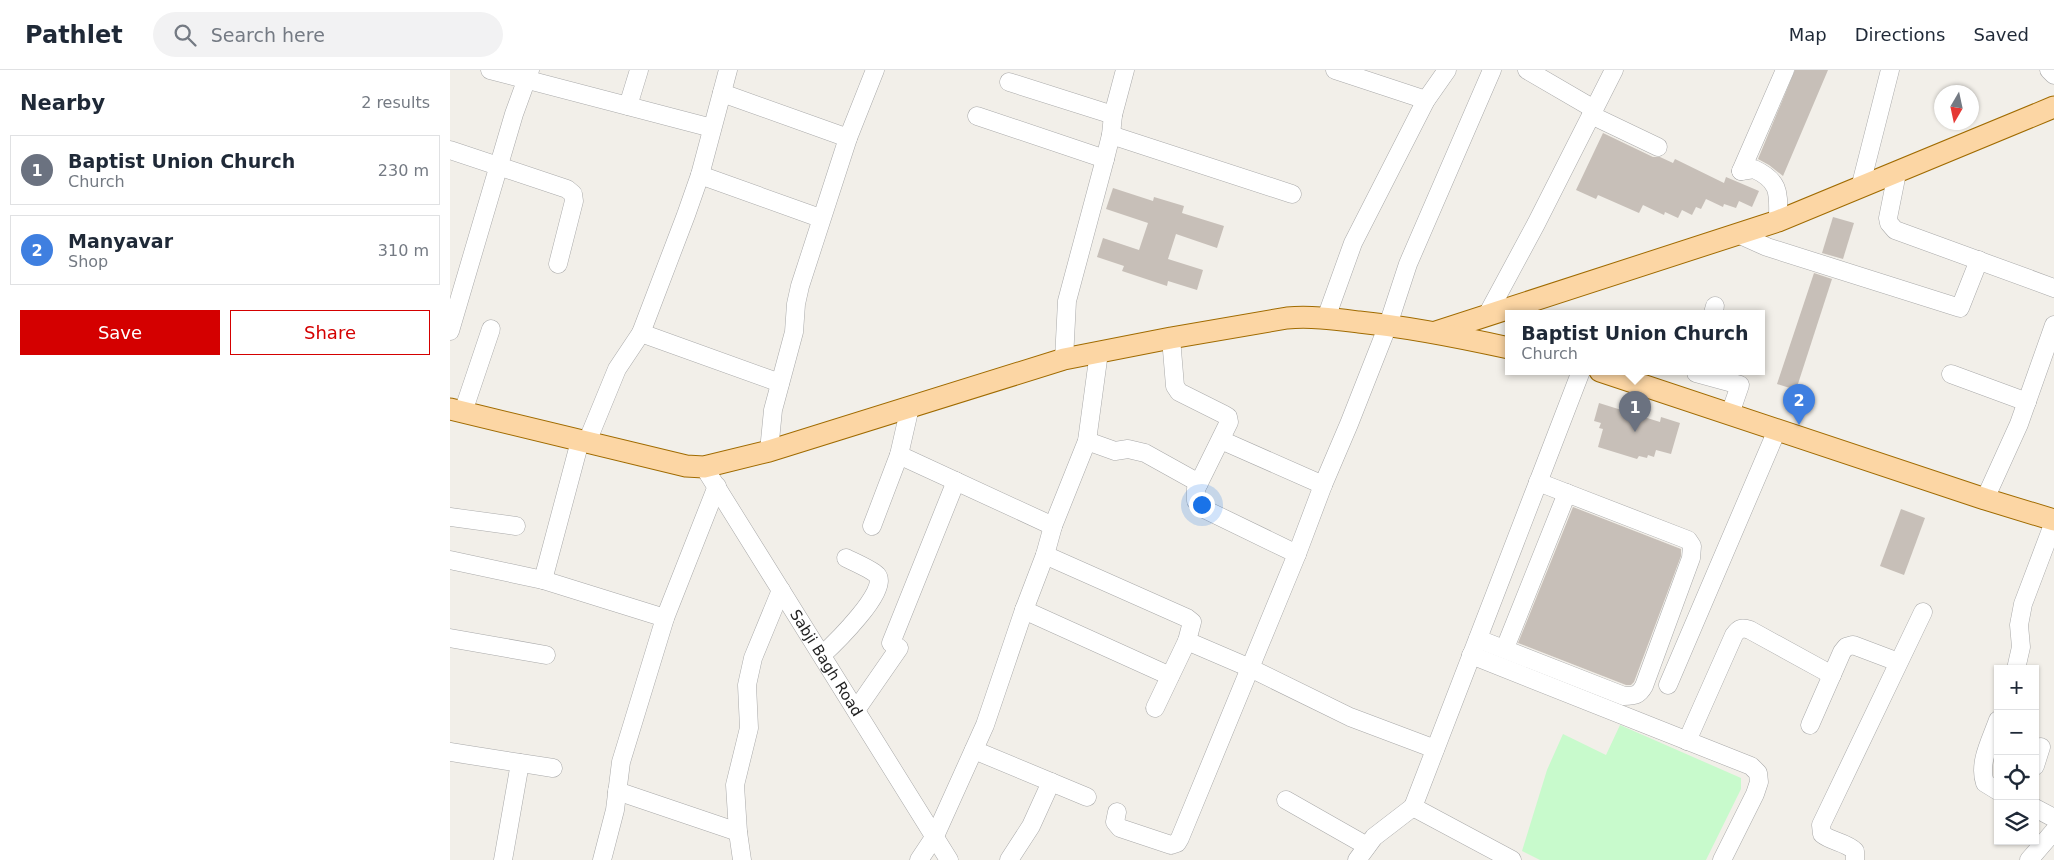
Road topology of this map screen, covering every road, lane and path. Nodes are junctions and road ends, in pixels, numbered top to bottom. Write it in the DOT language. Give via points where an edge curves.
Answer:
graph roads {
  1 [pos="490,70"];
  2 [pos="639,70"];
  3 [pos="728,70"];
  4 [pos="875,70"];
  5 [pos="1125,70"];
  6 [pos="1335,70"];
  7 [pos="1447,70"];
  8 [pos="1492,70"];
  9 [pos="1527,70"];
  10 [pos="1614,70"];
  11 [pos="1785,70"];
  12 [pos="1890,70"];
  13 [pos="2049,70"];
  14 [pos="528,75"];
  15 [pos="2054,75"];
  16 [pos="1010,82"];
  17 [pos="722,93"];
  18 [pos="1426,100"];
  19 [pos="628,106"];
  20 [pos="2054,107"];
  21 [pos="1593,112"];
  22 [pos="1113,115"];
  23 [pos="977,116"];
  24 [pos="712,128"];
  25 [pos="1111,135"];
  26 [pos="848,138"];
  27 [pos="1658,147"];
  28 [pos="450,150"];
  29 [pos="1106,160"];
  30 [pos="498,168"];
  31 [pos="1897,173"];
  32 [pos="700,175"];
  33 [pos="1860,188"];
  34 [pos="1292,194"];
  35 [pos="820,218"];
  36 [pos="1778,221"];
  37 [pos="1738,234"];
  38 [pos="1979,260"];
  39 [pos="558,264"];
  40 [pos="456,286"];
  41 [pos="2054,288"];
  42 [pos="1487,315"];
  43 [pos="1326,318"];
  44 [pos="2054,324"];
  45 [pos="1388,325"];
  46 [pos="491,328"];
  47 [pos="450,331"];
  48 [pos="1436,332"];
  49 [pos="640,333"];
  50 [pos="1171,338"];
  51 [pos="1505,347"];
  52 [pos="1099,352"];
  53 [pos="1064,359"];
  54 [pos="1952,374"];
  55 [pos="1579,375"];
  56 [pos="1612,375"];
  57 [pos="1695,375"];
  58 [pos="1706,375"];
  59 [pos="780,384"];
  60 [pos="1688,400"];
  61 [pos="2027,402"];
  62 [pos="910,407"];
  63 [pos="456,411"];
  64 [pos="1730,414"];
  65 [pos="1777,430"];
  66 [pos="1221,440"];
  67 [pos="583,441"];
  68 [pos="1087,441"];
  69 [pos="769,451"];
  70 [pos="899,455"];
  71 [pos="704,467"];
  72 [pos="956,481"];
  73 [pos="1538,482"];
  74 [pos="1199,483"];
  75 [pos="1323,485"];
  76 [pos="716,486"];
  77 [pos="1567,492"];
  78 [pos="1984,499"];
  79 [pos="450,517"];
  80 [pos="2054,521"];
  81 [pos="516,526"];
  82 [pos="872,526"];
  83 [pos="1053,526"];
  84 [pos="1297,554"];
  85 [pos="1045,555"];
  86 [pos="846,558"];
  87 [pos="450,560"];
  88 [pos="543,580"];
  89 [pos="782,590"];
  90 [pos="1024,610"];
  91 [pos="1923,612"];
  92 [pos="665,618"];
  93 [pos="450,638"];
  94 [pos="1478,639"];
  95 [pos="1187,640"];
  96 [pos="1505,648"];
  97 [pos="546,655"];
  98 [pos="822,655"];
  99 [pos="1471,655"];
  100 [pos="1898,662"];
  101 [pos="2017,665"];
  102 [pos="1250,668"];
  103 [pos="1170,676"];
  104 [pos="1832,676"];
  105 [pos="1668,685"];
  106 [pos="1155,708"];
  107 [pos="856,710"];
  108 [pos="1810,726"];
  109 [pos="1994,731"];
  110 [pos="1687,741"];
  111 [pos="2041,746"];
  112 [pos="1435,749"];
  113 [pos="974,750"];
  114 [pos="450,752"];
  115 [pos="2038,755"];
  116 [pos="520,763"];
  117 [pos="553,768"];
  118 [pos="1051,782"];
  119 [pos="1994,789"];
  120 [pos="617,791"];
  121 [pos="1087,797"];
  122 [pos="1286,800"];
  123 [pos="1413,807"];
  124 [pos="2039,810"];
  125 [pos="1117,812"];
  126 [pos="2054,818"];
  127 [pos="738,832"];
  128 [pos="2054,832"];
  129 [pos="935,836"];
  130 [pos="1362,853"];
  131 [pos="503,860"];
  132 [pos="602,860"];
  133 [pos="742,860"];
  134 [pos="919,860"];
  135 [pos="949,860"];
  136 [pos="1010,860"];
  137 [pos="1512,860"];
  138 [pos="1722,860"];
  139 [pos="1855,860"];
  140 [pos="2029,860"];
  1 -- 14 [label="street"];
  2 -- 19 [label="street"];
  3 -- 17 [label="street"];
  4 -- 26 [label="street"];
  5 -- 22 [label="street"];
  6 -- 18 [label="street"];
  7 -- 18 [label="street"];
  8 -- 45 [label="street" via="1408,264"];
  9 -- 21 [label="street"];
  10 -- 21 [label="street"];
  11 -- 36 [label="street" via="1741,172 1754,169 1776,185"];
  12 -- 33 [label="street"];
  13 -- 15 [label="street"];
  14 -- 19 [label="street"];
  14 -- 30 [label="street"];
  16 -- 22 [label="street"];
  17 -- 24 [label="street"];
  17 -- 26 [label="street"];
  18 -- 43 [label="street" via="1353,243"];
  19 -- 24 [label="street"];
  20 -- 31 [label="main road"];
  21 -- 27 [label="street"];
  21 -- 42 [label="street"];
  22 -- 25 [label="street"];
  23 -- 29 [label="street"];
  24 -- 32 [label="street"];
  25 -- 29 [label="street"];
  25 -- 34 [label="street"];
  26 -- 35 [label="street"];
  28 -- 30 [label="street"];
  29 -- 53 [label="street" via="1067,301"];
  30 -- 39 [label="street" via="568,189 573,194 574,202"];
  30 -- 40 [label="street"];
  31 -- 33 [label="main road"];
  31 -- 38 [label="street" via="1888,218 1891,227"];
  32 -- 35 [label="street"];
  32 -- 49 [label="street"];
  33 -- 36 [label="main road"];
  35 -- 59 [label="street" via="800,286 794,332"];
  36 -- 37 [label="main road"];
  37 -- 38 [label="street" via="1767,248 1960,308"];
  37 -- 42 [label="main road"];
  38 -- 41 [label="street"];
  40 -- 47 [label="street"];
  42 -- 48 [label="main road"];
  43 -- 45 [label="main road"];
  43 -- 50 [label="main road" via="1287,318"];
  44 -- 61 [label="street"];
  45 -- 48 [label="main road"];
  45 -- 75 [label="street"];
  46 -- 63 [label="street"];
  48 -- 51 [label="main road"];
  49 -- 59 [label="street"];
  49 -- 67 [label="street" via="617,369"];
  50 -- 52 [label="main road"];
  50 -- 66 [label="street" via="1176,386 1179,392 1228,417"];
  52 -- 53 [label="main road"];
  52 -- 68 [label="street"];
  53 -- 62 [label="main road"];
  54 -- 61 [label="street"];
  55 -- 73 [label="street"];
  56 -- 60 [label="main road"];
  57 -- 60 [label="street"];
  58 -- 64 [label="street" via="1740,385"];
  59 -- 69 [label="street" via="773,410"];
  60 -- 64 [label="main road"];
  61 -- 78 [label="street"];
  62 -- 69 [label="main road"];
  62 -- 70 [label="street"];
  63 -- 67 [label="main road"];
  64 -- 65 [label="main road"];
  65 -- 78 [label="main road"];
  65 -- 105 [label="street"];
  66 -- 74 [label="street"];
  66 -- 75 [label="street"];
  67 -- 71 [label="main road" via="686,466"];
  67 -- 88 [label="street"];
  68 -- 74 [label="street" via="1115,450 1145,453"];
  68 -- 83 [label="street"];
  69 -- 71 [label="main road"];
  70 -- 72 [label="street"];
  70 -- 82 [label="street"];
  71 -- 76 [label="street, Sabji Bagh Road"];
  72 -- 83 [label="street"];
  72 -- 107 [label="street" via="891,643 899,648"];
  73 -- 77 [label="street"];
  73 -- 94 [label="street"];
  74 -- 84 [label="street" via="1196,501 1204,509"];
  75 -- 84 [label="street"];
  76 -- 89 [label="street, Sabji Bagh Road"];
  76 -- 92 [label="street"];
  77 -- 96 [label="street"];
  77 -- 96 [label="street" via="1688,540 1692,546 1691,558 1644,686 1633,696 1624,696"];
  78 -- 80 [label="main road"];
  79 -- 81 [label="street"];
  80 -- 101 [label="street" via="2023,604"];
  83 -- 85 [label="street"];
  84 -- 102 [label="street"];
  85 -- 90 [label="street"];
  85 -- 95 [label="street" via="1187,618 1192,622"];
  86 -- 98 [label="street" via="877,575 880,581 878,589 854,623"];
  87 -- 88 [label="street"];
  88 -- 92 [label="street"];
  89 -- 98 [label="street, Sabji Bagh Road"];
  89 -- 127 [label="street" via="748,674 749,728 735,785"];
  90 -- 103 [label="street"];
  90 -- 113 [label="street"];
  91 -- 100 [label="street"];
  92 -- 120 [label="street" via="621,762"];
  93 -- 97 [label="street"];
  94 -- 96 [label="street"];
  94 -- 99 [label="street"];
  95 -- 102 [label="street"];
  95 -- 103 [label="street"];
  98 -- 107 [label="street, Sabji Bagh Road"];
  99 -- 110 [label="street"];
  99 -- 112 [label="street"];
  100 -- 104 [label="street" via="1853,645 1842,652"];
  100 -- 139 [label="street" via="1821,825 1822,834 1827,838 1856,850"];
  102 -- 112 [label="street" via="1350,717"];
  102 -- 125 [label="street" via="1177,843 1171,845 1120,828 1115,822"];
  103 -- 106 [label="street"];
  104 -- 108 [label="street"];
  104 -- 110 [label="street" via="1750,630 1738,630"];
  107 -- 129 [label="street, Sabji Bagh Road"];
  109 -- 119 [label="street" via="1982,774 1985,783"];
  110 -- 138 [label="street" via="1751,766 1758,773 1756,794"];
  111 -- 115 [label="street"];
  112 -- 123 [label="street"];
  113 -- 118 [label="street"];
  113 -- 129 [label="street"];
  114 -- 116 [label="street"];
  116 -- 117 [label="street"];
  116 -- 131 [label="street"];
  118 -- 121 [label="street"];
  118 -- 136 [label="street" via="1032,826"];
  120 -- 127 [label="street"];
  120 -- 132 [label="street"];
  122 -- 130 [label="street"];
  123 -- 130 [label="street" via="1374,837"];
  123 -- 137 [label="street"];
  124 -- 126 [label="street"];
  127 -- 133 [label="street"];
  128 -- 140 [label="street"];
  129 -- 134 [label="street"];
  129 -- 135 [label="street, Sabji Bagh Road"];
}
